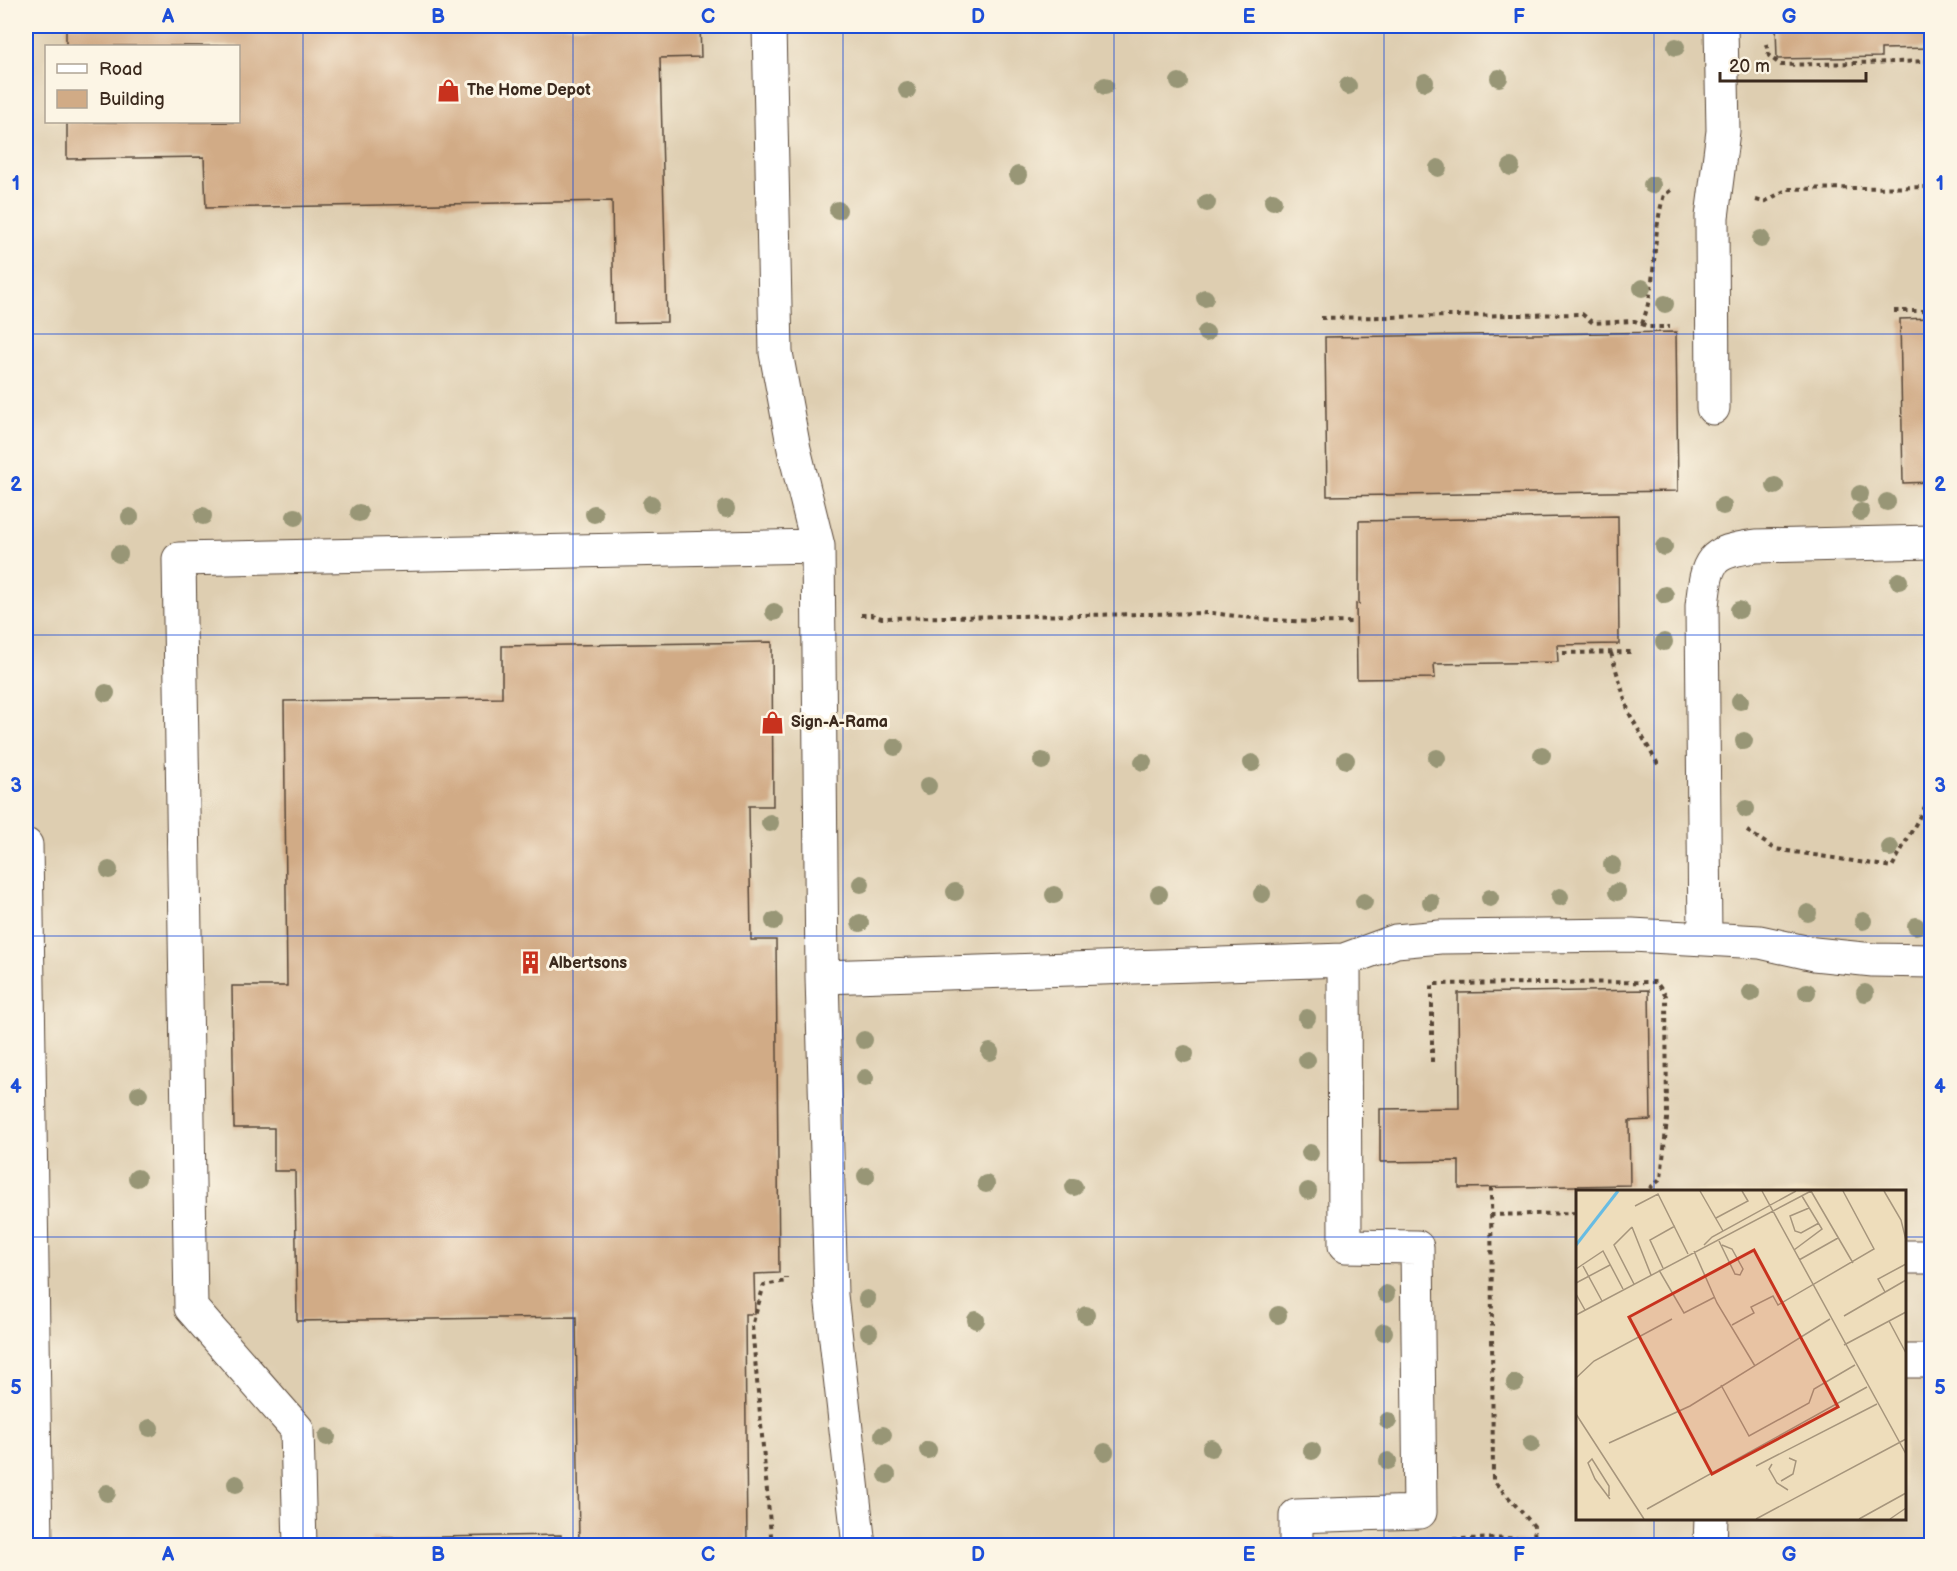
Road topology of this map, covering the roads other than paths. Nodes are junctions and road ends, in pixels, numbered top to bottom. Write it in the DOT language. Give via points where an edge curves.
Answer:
graph roads {
  1 [pos="769,26"];
  2 [pos="1721,26"];
  3 [pos="1713,408"];
  4 [pos="1932,542"];
  5 [pos="818,546"];
  6 [pos="26,845"];
  7 [pos="1705,939"];
  8 [pos="1344,960"];
  9 [pos="1932,961"];
  10 [pos="822,976"];
  11 [pos="1906,1257"];
  12 [pos="1932,1257"];
  13 [pos="1906,1361"];
  14 [pos="1932,1361"];
  15 [pos="1711,1520"];
  16 [pos="36,1545"];
  17 [pos="300,1545"];
  18 [pos="859,1545"];
  19 [pos="1296,1545"];
  20 [pos="1710,1545"];
  1 -- 5 [label="lane" via="776,353"];
  2 -- 3 [label="lane" via="1723,131 1712,217"];
  4 -- 7 [label="lane" via="1756,546 1728,550 1711,561 1702,606"];
  5 -- 10 [label="lane"];
  5 -- 17 [label="lane" via="178,559 191,1308 297,1429"];
  6 -- 16 [label="lane"];
  7 -- 8 [label="lane" via="1632,935 1440,937 1396,942"];
  7 -- 9 [label="lane" via="1760,942 1814,954 1873,960"];
  8 -- 10 [label="lane"];
  8 -- 19 [label="lane" via="1345,1246 1417,1247 1420,1512 1296,1516"];
  10 -- 18 [label="lane" via="831,1295"];
  11 -- 12 [label="lane"];
  13 -- 14 [label="lane"];
  15 -- 20 [label="lane"];
}
